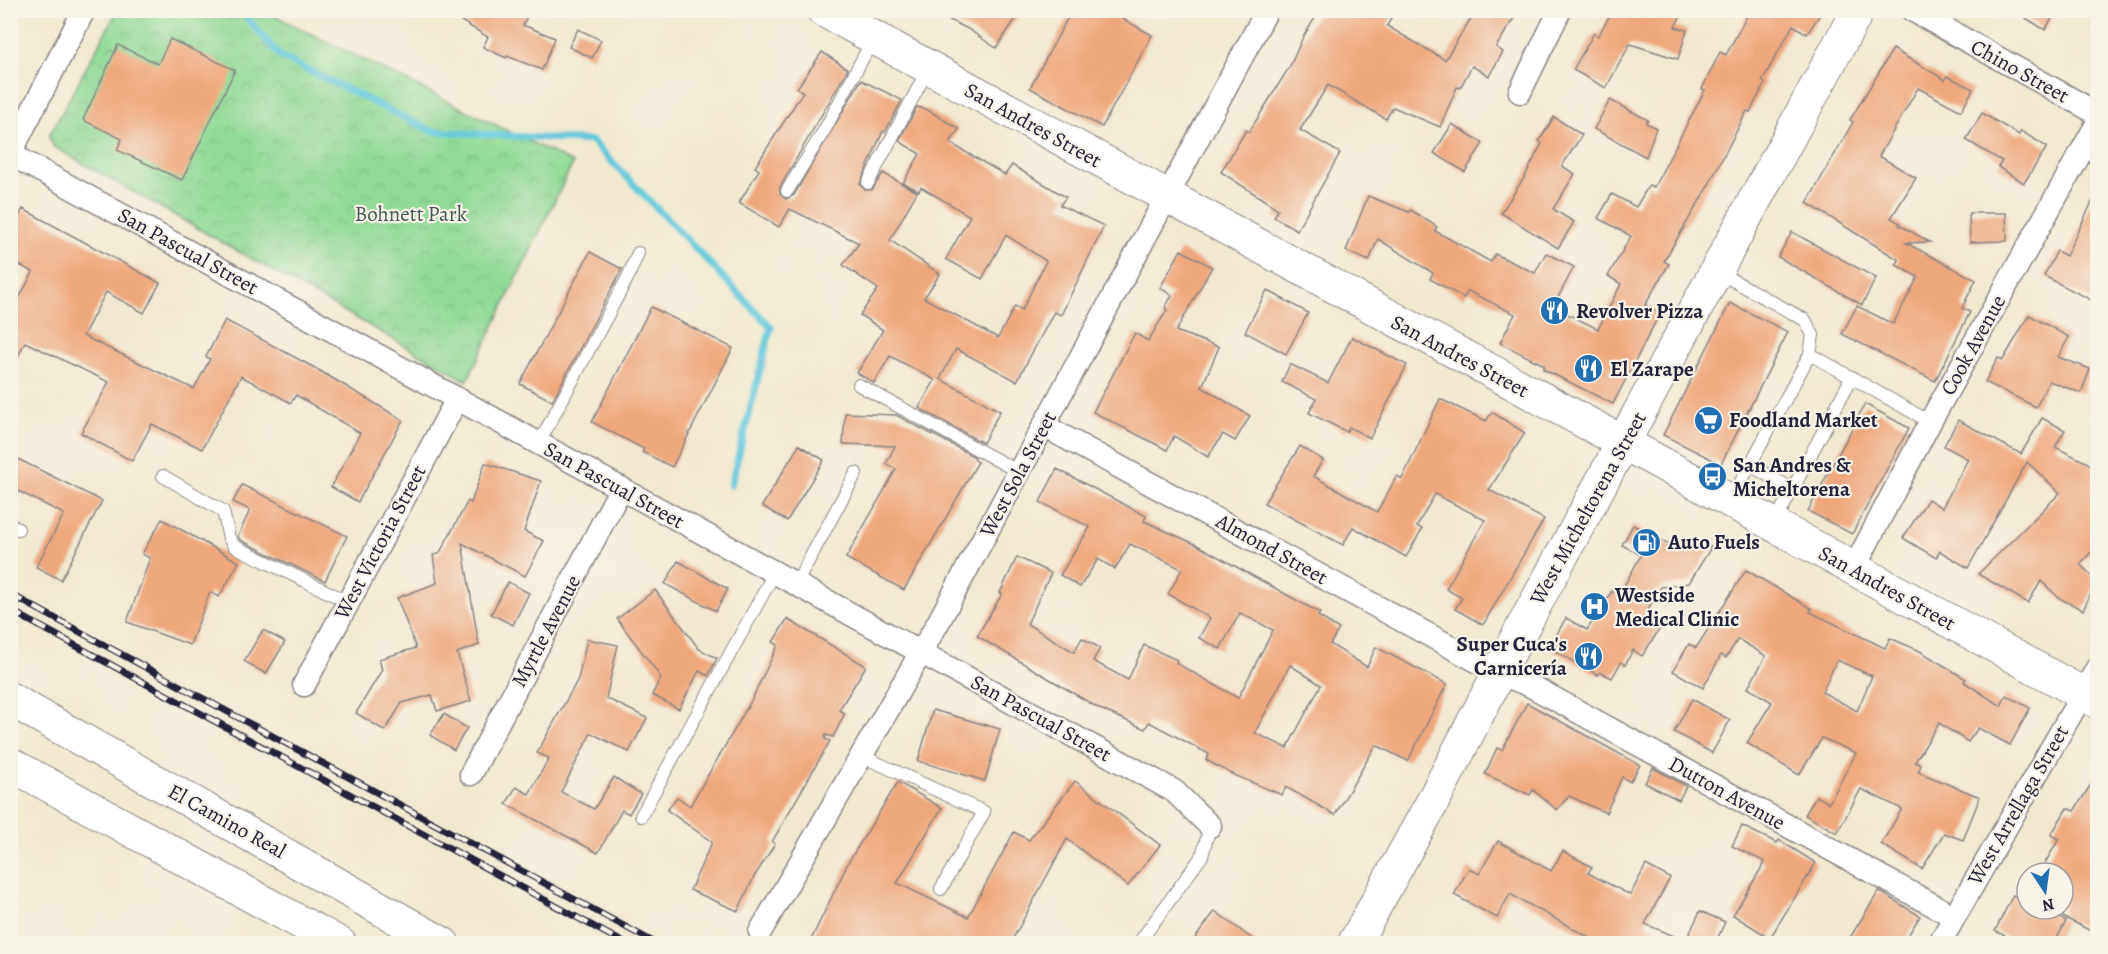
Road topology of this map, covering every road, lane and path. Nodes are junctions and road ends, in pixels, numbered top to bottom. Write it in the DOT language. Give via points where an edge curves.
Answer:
graph roads {
  1 [pos="84,10"];
  2 [pos="823,10"];
  3 [pos="1267,10"];
  4 [pos="1560,10"];
  5 [pos="1858,10"];
  6 [pos="1912,10"];
  7 [pos="873,38"];
  8 [pos="928,68"];
  9 [pos="1520,92"];
  10 [pos="2097,114"];
  11 [pos="2097,122"];
  12 [pos="10,154"];
  13 [pos="868,183"];
  14 [pos="787,191"];
  15 [pos="1167,197"];
  16 [pos="638,253"];
  17 [pos="1716,271"];
  18 [pos="1810,354"];
  19 [pos="1852,377"];
  20 [pos="859,385"];
  21 [pos="457,399"];
  22 [pos="1930,422"];
  23 [pos="1044,426"];
  24 [pos="539,443"];
  25 [pos="1624,443"];
  26 [pos="1750,465"];
  27 [pos="1019,472"];
  28 [pos="856,473"];
  29 [pos="163,477"];
  30 [pos="621,488"];
  31 [pos="1792,489"];
  32 [pos="1730,501"];
  33 [pos="1773,525"];
  34 [pos="1853,570"];
  35 [pos="775,572"];
  36 [pos="796,584"];
  37 [pos="348,602"];
  38 [pos="922,652"];
  39 [pos="1499,673"];
  40 [pos="304,685"];
  41 [pos="2093,688"];
  42 [pos="10,699"];
  43 [pos="862,756"];
  44 [pos="10,764"];
  45 [pos="471,774"];
  46 [pos="641,816"];
  47 [pos="1210,826"];
  48 [pos="941,889"];
  49 [pos="1953,916"];
  50 [pos="760,932"];
  51 [pos="340,944"];
  52 [pos="443,944"];
  53 [pos="1138,944"];
  54 [pos="1354,944"];
  55 [pos="1939,944"];
  1 -- 12 [label="street"];
  2 -- 7 [label="main road, San Andres Street"];
  3 -- 15 [label="street, West Sola Street"];
  4 -- 9 [label="street"];
  5 -- 17 [label="main road, West Micheltorena Street"];
  6 -- 10 [label="street, Chino Street"];
  7 -- 8 [label="main road, San Andres Street"];
  7 -- 14 [label="lane"];
  8 -- 13 [label="lane"];
  8 -- 15 [label="main road, San Andres Street"];
  11 -- 22 [label="street, Cook Avenue"];
  12 -- 21 [label="street, San Pascual Street"];
  15 -- 23 [label="street, West Sola Street"];
  15 -- 25 [label="main road, San Andres Street"];
  16 -- 24 [label="lane"];
  17 -- 18 [label="lane" via="1805,320 1813,335"];
  17 -- 25 [label="main road, West Micheltorena Street"];
  18 -- 19 [label="lane"];
  18 -- 26 [label="lane"];
  19 -- 22 [label="lane"];
  19 -- 31 [label="lane"];
  20 -- 27 [label="lane"];
  21 -- 24 [label="street, San Pascual Street"];
  21 -- 37 [label="street, West Victoria Street"];
  22 -- 34 [label="street, Cook Avenue"];
  23 -- 27 [label="street, West Sola Street"];
  23 -- 39 [label="street, Almond Street"];
  24 -- 30 [label="street, San Pascual Street"];
  25 -- 32 [label="main road, San Andres Street"];
  25 -- 39 [label="main road, West Micheltorena Street"];
  26 -- 31 [label="lane"];
  26 -- 32 [label="lane"];
  27 -- 38 [label="street, West Sola Street"];
  28 -- 36 [label="lane"];
  29 -- 37 [label="lane" via="223,511 234,546"];
  30 -- 35 [label="street, San Pascual Street"];
  30 -- 45 [label="street, Myrtle Avenue"];
  31 -- 33 [label="lane"];
  32 -- 33 [label="main road, San Andres Street"];
  33 -- 34 [label="main road, San Andres Street"];
  34 -- 41 [label="main road, San Andres Street"];
  35 -- 36 [label="street, San Pascual Street"];
  35 -- 46 [label="lane"];
  36 -- 38 [label="street, San Pascual Street"];
  37 -- 40 [label="street, West Victoria Street"];
  38 -- 43 [label="street, West Sola Street"];
  38 -- 47 [label="street, San Pascual Street" via="1174,791"];
  39 -- 49 [label="street, Dutton Avenue" via="1531,686"];
  39 -- 54 [label="main road, West Micheltorena Street"];
  41 -- 49 [label="street, West Arrellaga Street"];
  42 -- 52 [label="main road, El Camino Real"];
  43 -- 48 [label="lane" via="984,812"];
  43 -- 50 [label="street, West Sola Street"];
  44 -- 51 [label="main road"];
  47 -- 53 [label="lane" via="1202,856"];
  49 -- 55 [label="street, West Arrellaga Street"];
}
